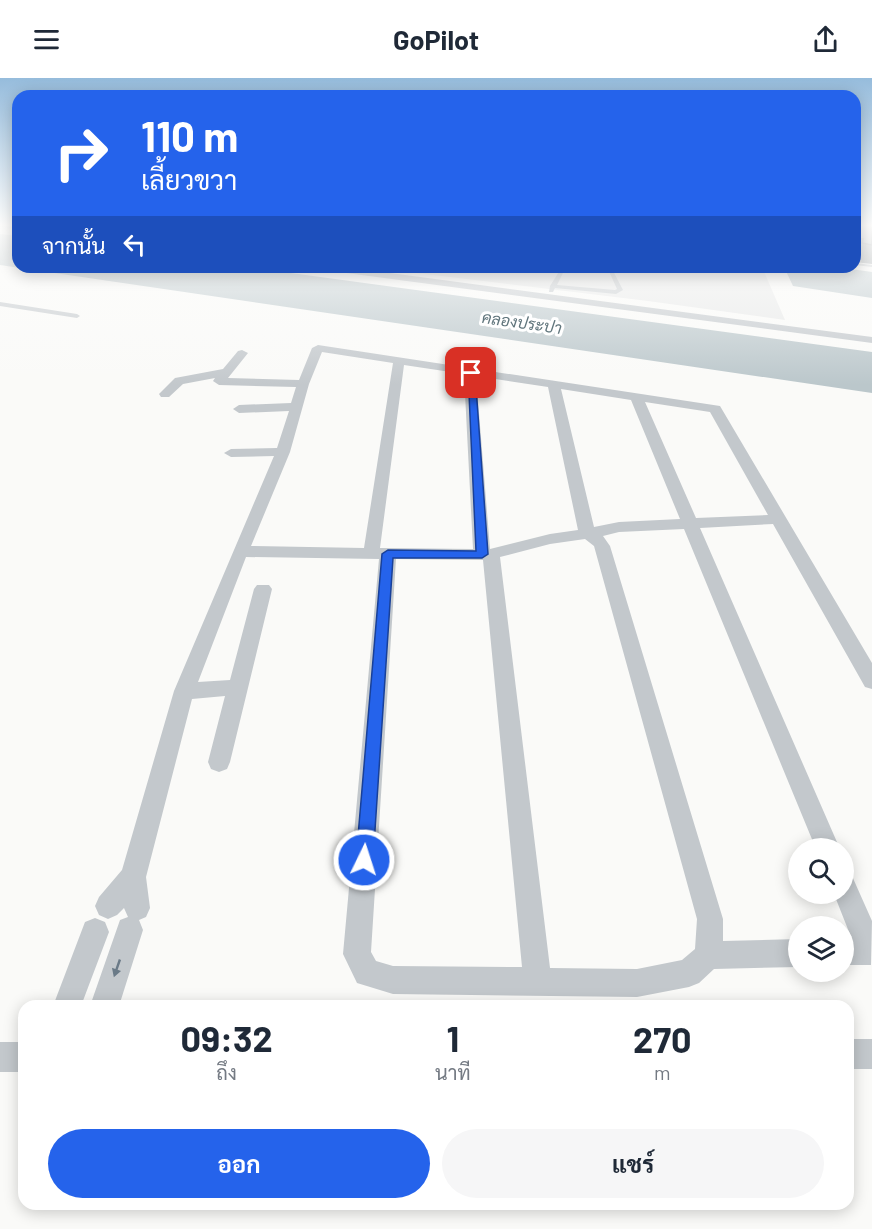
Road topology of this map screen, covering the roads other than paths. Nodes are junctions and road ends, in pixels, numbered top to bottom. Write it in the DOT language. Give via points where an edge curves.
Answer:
graph roads {
  1 [pos="404,278"];
  2 [pos="558,278"];
  3 [pos="614,278"];
  4 [pos="553,286"];
  5 [pos="548,297"];
  6 [pos="0,304"];
  7 [pos="12,306"];
  8 [pos="0,311"];
  9 [pos="77,316"];
  10 [pos="872,340"];
  11 [pos="242,353"];
  12 [pos="399,362"];
  13 [pos="226,372"];
  14 [pos="471,373"];
  15 [pos="303,384"];
  16 [pos="554,385"];
  17 [pos="165,394"];
  18 [pos="638,398"];
  19 [pos="297,407"];
  20 [pos="239,409"];
  21 [pos="283,452"];
  22 [pos="231,453"];
  23 [pos="779,519"];
  24 [pos="691,524"];
  25 [pos="587,534"];
  26 [pos="240,551"];
  27 [pos="379,554"];
  28 [pos="487,554"];
  29 [pos="263,589"];
  30 [pos="872,681"];
  31 [pos="238,687"];
  32 [pos="184,691"];
  33 [pos="219,762"];
  34 [pos="823,838"];
  35 [pos="133,877"];
  36 [pos="851,904"];
  37 [pos="108,906"];
  38 [pos="95,932"];
  39 [pos="854,951"];
  40 [pos="871,951"];
  41 [pos="788,953"];
  42 [pos="709,955"];
  43 [pos="538,982"];
  44 [pos="70,1000"];
  45 [pos="106,1000"];
  46 [pos="854,1054"];
  47 [pos="872,1054"];
  48 [pos="0,1057"];
  49 [pos="18,1057"];
  1 -- 5 [label="street"];
  2 -- 4 [label="lane"];
  3 -- 4 [label="lane" via="620,290 616,292"];
  4 -- 5 [label="lane"];
  5 -- 10 [label="street"];
  6 -- 7 [label="lane"];
  7 -- 8 [label="lane"];
  7 -- 9 [label="lane"];
  11 -- 13 [label="street"];
  12 -- 14 [label="street"];
  12 -- 15 [label="street" via="318,348"];
  12 -- 27 [label="street"];
  13 -- 15 [label="street" via="219,381"];
  13 -- 17 [label="street" via="179,381"];
  14 -- 16 [label="street"];
  14 -- 28 [label="street"];
  15 -- 19 [label="street"];
  16 -- 18 [label="street"];
  16 -- 25 [label="street"];
  18 -- 23 [label="street" via="715,409"];
  18 -- 24 [label="street"];
  19 -- 20 [label="street"];
  19 -- 21 [label="street"];
  21 -- 22 [label="street"];
  21 -- 26 [label="street"];
  23 -- 24 [label="street"];
  23 -- 30 [label="street"];
  24 -- 25 [label="street" via="619,527"];
  24 -- 34 [label="street"];
  25 -- 28 [label="street"];
  25 -- 42 [label="street" via="603,546 710,919"];
  26 -- 27 [label="street"];
  26 -- 32 [label="street"];
  27 -- 28 [label="street"];
  27 -- 43 [label="street" via="357,954 367,973 393,980"];
  28 -- 43 [label="street"];
  29 -- 31 [label="street"];
  31 -- 32 [label="street"];
  31 -- 33 [label="street"];
  32 -- 35 [label="street"];
  35 -- 37 [label="street"];
  35 -- 45 [label="street, one-way" via="134,919"];
  36 -- 40 [label="street"];
  38 -- 44 [label="street"];
  39 -- 40 [label="street"];
  41 -- 42 [label="street"];
  42 -- 43 [label="street" via="689,974 637,983"];
  46 -- 47 [label="street"];
  48 -- 49 [label="street"];
}
